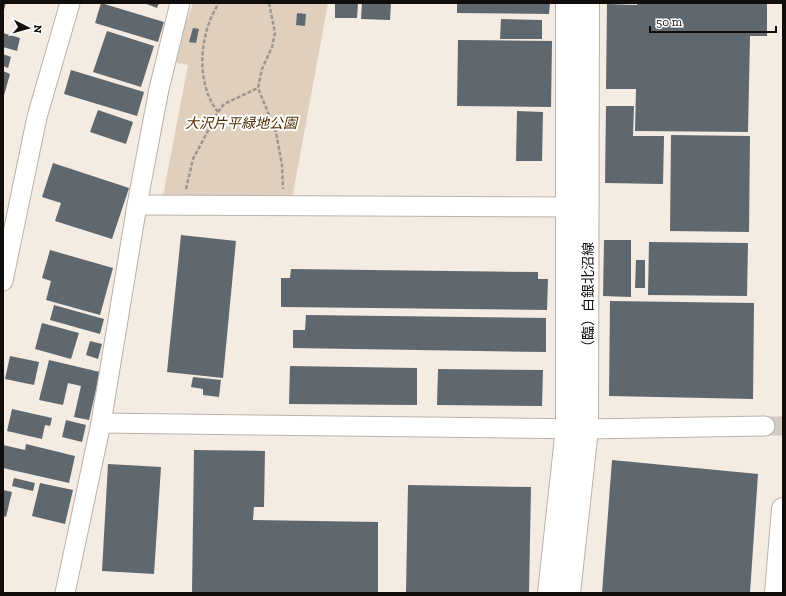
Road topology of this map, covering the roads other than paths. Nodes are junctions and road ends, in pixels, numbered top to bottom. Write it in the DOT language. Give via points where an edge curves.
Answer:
graph roads {
  1 [pos="70,3"];
  2 [pos="180,3"];
  3 [pos="567,3"];
  4 [pos="588,3"];
  5 [pos="137,205"];
  6 [pos="578,207"];
  7 [pos="3,281"];
  8 [pos="101,423"];
  9 [pos="764,426"];
  10 [pos="577,428"];
  11 [pos="783,510"];
  12 [pos="65,593"];
  13 [pos="549,593"];
  14 [pos="569,593"];
  15 [pos="776,593"];
  1 -- 7 [label="street" via="37,117"];
  2 -- 5 [label="street" via="159,88"];
  3 -- 6 [label="street, （臨）白銀北沼線"];
  4 -- 6 [label="street, （臨）白銀北沼線"];
  5 -- 6 [label="street"];
  5 -- 8 [label="street"];
  6 -- 10 [label="street, （臨）白銀北沼線"];
  8 -- 10 [label="street"];
  8 -- 12 [label="street"];
  9 -- 10 [label="street"];
  10 -- 13 [label="street, （臨）白銀北沼線"];
  10 -- 14 [label="street, （臨）白銀北沼線"];
  11 -- 15 [label="street"];
}
